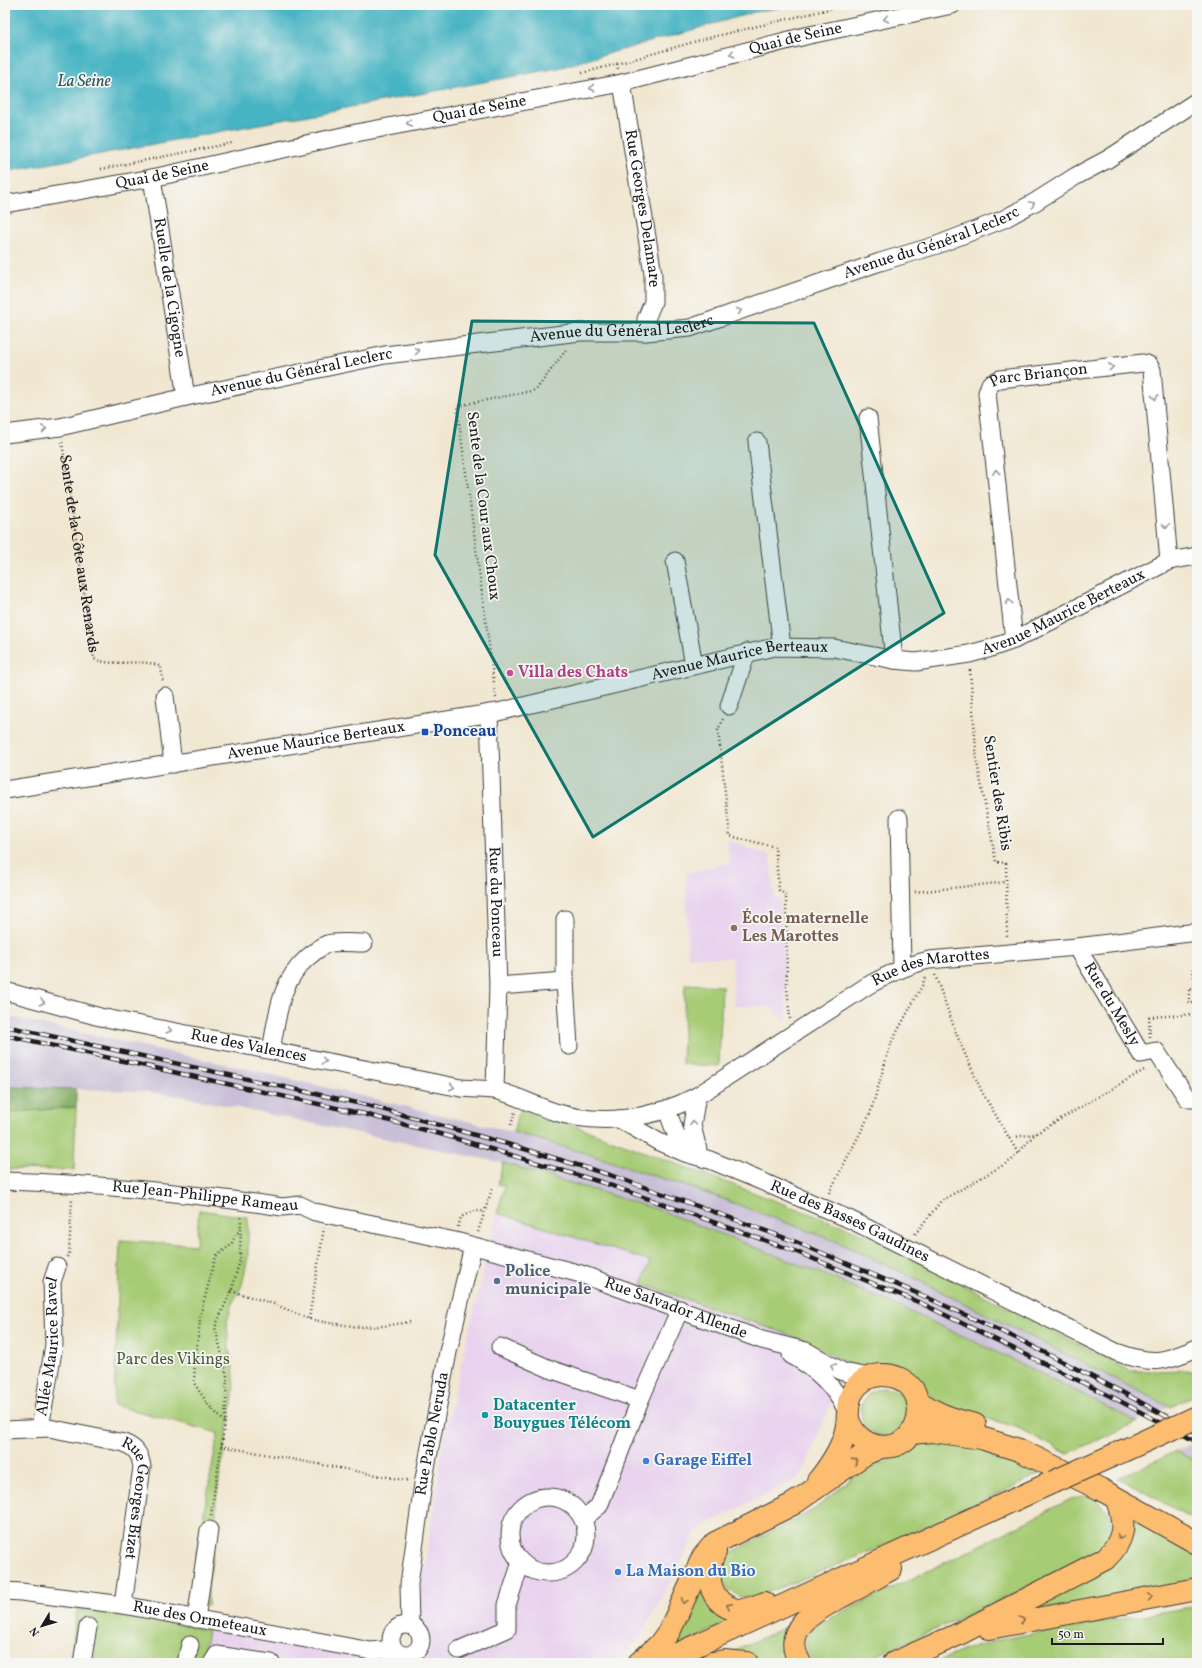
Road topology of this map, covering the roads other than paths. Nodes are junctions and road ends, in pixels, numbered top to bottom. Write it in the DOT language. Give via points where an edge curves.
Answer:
graph roads {
  1 [pos="952,5"];
  2 [pos="622,83"];
  3 [pos="1197,101"];
  4 [pos="152,178"];
  5 [pos="5,204"];
  6 [pos="646,332"];
  7 [pos="186,396"];
  8 [pos="868,418"];
  9 [pos="5,434"];
  10 [pos="757,442"];
  11 [pos="1197,556"];
  12 [pos="675,561"];
  13 [pos="1169,561"];
  14 [pos="1014,640"];
  15 [pos="782,647"];
  16 [pos="748,652"];
  17 [pos="894,660"];
  18 [pos="694,666"];
  19 [pos="165,696"];
  20 [pos="729,706"];
  21 [pos="494,713"];
  22 [pos="173,764"];
  23 [pos="5,790"];
  24 [pos="899,818"];
  25 [pos="565,919"];
  26 [pos="1197,932"];
  27 [pos="364,943"];
  28 [pos="1077,947"];
  29 [pos="902,968"];
  30 [pos="565,981"];
  31 [pos="498,986"];
  32 [pos="5,991"];
  33 [pos="569,1046"];
  34 [pos="271,1050"];
  35 [pos="495,1090"];
  36 [pos="697,1096"];
  37 [pos="1197,1098"];
  38 [pos="661,1112"];
  39 [pos="619,1119"];
  40 [pos="659,1142"];
  41 [pos="704,1155"];
  42 [pos="5,1181"];
  43 [pos="473,1246"];
  44 [pos="56,1267"];
  45 [pos="680,1309"];
  46 [pos="762,1340"];
  47 [pos="500,1347"];
  48 [pos="1197,1348"];
  49 [pos="870,1377"];
  50 [pos="640,1400"];
  51 [pos="918,1401"];
  52 [pos="847,1415"];
  53 [pos="1197,1417"];
  54 [pos="40,1428"];
  55 [pos="1197,1429"];
  56 [pos="5,1430"];
  57 [pos="911,1433"];
  58 [pos="881,1447"];
  59 [pos="1058,1485"];
  60 [pos="800,1499"];
  61 [pos="1117,1500"];
  62 [pos="583,1519"];
  63 [pos="209,1530"];
  64 [pos="1197,1531"];
  65 [pos="728,1536"];
  66 [pos="1197,1543"];
  67 [pos="521,1562"];
  68 [pos="904,1562"];
  69 [pos="858,1570"];
  70 [pos="1197,1589"];
  71 [pos="5,1591"];
  72 [pos="123,1605"];
  73 [pos="196,1619"];
  74 [pos="410,1625"];
  75 [pos="88,1627"];
  76 [pos="957,1635"];
  77 [pos="190,1645"];
  78 [pos="393,1649"];
  79 [pos="459,1650"];
  80 [pos="82,1663"];
  81 [pos="186,1663"];
  82 [pos="212,1663"];
  83 [pos="271,1663"];
  84 [pos="639,1663"];
  85 [pos="658,1663"];
  86 [pos="682,1663"];
  87 [pos="712,1663"];
  88 [pos="747,1663"];
  89 [pos="800,1663"];
  90 [pos="894,1663"];
  1 -- 2 [label="street, Quai de Seine, one-way" via="805,36"];
  2 -- 4 [label="street, Quai de Seine, one-way" via="356,133"];
  2 -- 6 [label="street, Rue Georges Delamare" via="653,274 653,302 646,319"];
  6 -- 3 [label="street, Avenue du Général Leclerc, one-way" via="690,328 880,262 937,245 1004,219 1108,159"];
  4 -- 5 [label="street, Quai de Seine"];
  4 -- 7 [label="street, Ruelle de la Cigogne"];
  7 -- 6 [label="street, Avenue du Général Leclerc, one-way" via="385,355 580,332"];
  9 -- 7 [label="street, Avenue du Général Leclerc, one-way" via="60,427"];
  8 -- 17 [label="street"];
  10 -- 15 [label="street"];
  11 -- 13 [label="street, Avenue Maurice Berteaux"];
  12 -- 18 [label="street"];
  13 -- 14 [label="street, Avenue Maurice Berteaux"];
  14 -- 13 [label="street, Parc Briançon, one-way" via="987,393 990,384 1000,379 1143,363 1148,365 1152,370"];
  14 -- 17 [label="street, Avenue Maurice Berteaux" via="969,654 916,662"];
  15 -- 16 [label="street, Avenue Maurice Berteaux"];
  15 -- 17 [label="street, Avenue Maurice Berteaux" via="834,648"];
  16 -- 18 [label="street, Avenue Maurice Berteaux"];
  16 -- 20 [label="street"];
  18 -- 21 [label="street, Avenue Maurice Berteaux"];
  19 -- 22 [label="street"];
  21 -- 22 [label="street, Avenue Maurice Berteaux"];
  21 -- 31 [label="street, Rue du Ponceau"];
  22 -- 23 [label="street, Avenue Maurice Berteaux"];
  24 -- 29 [label="street"];
  25 -- 30 [label="street"];
  26 -- 28 [label="street, Rue des Marottes"];
  27 -- 34 [label="street" via="328,944 300,964 290,977 282,996"];
  28 -- 29 [label="street, Rue des Marottes" via="929,960"];
  28 -- 37 [label="street, Rue du Mesly" via="1141,1054 1156,1056 1187,1098"];
  29 -- 36 [label="street, Rue des Marottes" via="867,986"];
  30 -- 31 [label="street"];
  30 -- 33 [label="street"];
  31 -- 35 [label="street, Rue du Ponceau"];
  32 -- 34 [label="street, Rue des Valences, one-way" via="100,1017"];
  34 -- 35 [label="street, Rue des Valences, one-way" via="461,1088"];
  35 -- 39 [label="street" via="553,1112 597,1120"];
  36 -- 38 [label="street, Rue des Marottes"];
  41 -- 36 [label="street, one-way" via="692,1125"];
  38 -- 39 [label="street, Rue des Marottes"];
  38 -- 40 [label="street" via="655,1128"];
  38 -- 41 [label="street" via="677,1137"];
  39 -- 40 [label="street, Rue des Basses Gaudines"];
  40 -- 41 [label="street, Rue des Basses Gaudines" via="684,1153"];
  41 -- 48 [label="street, Rue des Basses Gaudines" via="822,1206 1116,1352 1148,1361 1162,1361"];
  42 -- 43 [label="street, Rue Jean-Philippe Rameau" via="73,1183 282,1207 300,1205 314,1212"];
  43 -- 45 [label="street, Rue Salvador Allende" via="581,1274"];
  43 -- 74 [label="street, Rue Pablo Neruda" via="448,1352 423,1484 409,1584"];
  44 -- 54 [label="street, Allée Maurice Ravel" via="52,1282 54,1345"];
  45 -- 46 [label="street, Rue Salvador Allende"];
  45 -- 50 [label="street"];
  49 -- 46 [label="street, Rue Salvador Allende, one-way" via="843,1372 806,1351"];
  46 -- 52 [label="street, Rue Salvador Allende" via="823,1376 832,1386"];
  47 -- 50 [label="street" via="550,1369"];
  49 -- 51 [label="main road" via="884,1375 898,1378 911,1388"];
  49 -- 52 [label="main road" via="854,1389 849,1399"];
  50 -- 62 [label="street" via="599,1506"];
  51 -- 57 [label="main road" via="918,1418"];
  51 -- 64 [label="main road" via="952,1420 1004,1432 1023,1440"];
  52 -- 58 [label="main road" via="853,1430 862,1440"];
  52 -- 60 [label="main road" via="844,1436 835,1457"];
  53 -- 59 [label="main road, bridge"];
  54 -- 56 [label="street, Rue Georges Bizet"];
  54 -- 72 [label="street, Rue Georges Bizet" via="124,1443 138,1453 142,1466"];
  55 -- 59 [label="main road" via="1145,1454"];
  57 -- 58 [label="main road" via="899,1443"];
  57 -- 61 [label="main road" via="941,1432 1001,1443 1036,1457"];
  60 -- 58 [label="main road, one-way" via="865,1454"];
  59 -- 68 [label="main road"];
  59 -- 69 [label="main road"];
  60 -- 65 [label="main road"];
  61 -- 66 [label="main road"];
  61 -- 76 [label="main road, one-way" via="1123,1516 1122,1530 1115,1548 1105,1559"];
  62 -- 67 [label="street" via="586,1542 582,1553 566,1569 542,1573"];
  62 -- 67 [label="street" via="578,1510 559,1497 537,1497 525,1503 516,1512 509,1532 510,1543"];
  63 -- 73 [label="street"];
  69 -- 65 [label="main road, one-way" via="757,1606 738,1610 722,1603 715,1595 709,1578 711,1558"];
  65 -- 84 [label="main road, one-way" via="715,1543 703,1557 670,1630 659,1645"];
  67 -- 79 [label="street" via="507,1605 507,1629"];
  68 -- 86 [label="main road"];
  68 -- 89 [label="main road" via="819,1609 805,1620 794,1639"];
  69 -- 85 [label="main road"];
  76 -- 70 [label="main road, one-way" via="1024,1620"];
  71 -- 72 [label="street, Rue des Ormeteaux"];
  72 -- 73 [label="street, Rue des Ormeteaux"];
  73 -- 78 [label="street, Rue des Ormeteaux" via="371,1651"];
  74 -- 78 [label="street" via="400,1626 393,1632 390,1640"];
  74 -- 78 [label="street" via="420,1636 417,1651 402,1655"];
  75 -- 80 [label="street"];
  76 -- 90 [label="main road"];
  77 -- 81 [label="street"];
  82 -- 83 [label="street" via="216,1655"];
  87 -- 88 [label="main road"];
}
